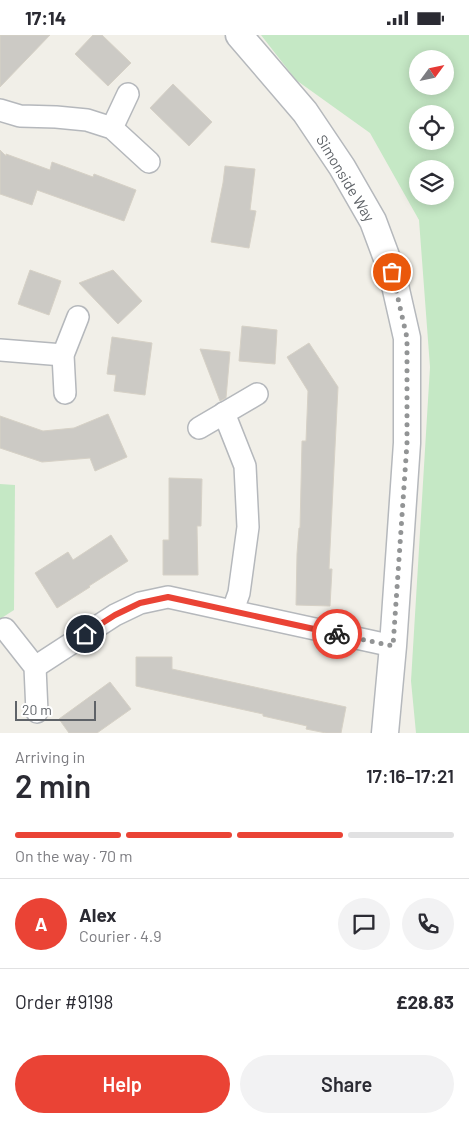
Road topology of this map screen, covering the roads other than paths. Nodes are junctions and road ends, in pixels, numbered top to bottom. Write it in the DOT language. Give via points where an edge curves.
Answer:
graph roads {
  1 [pos="239,35"];
  2 [pos="128,93"];
  3 [pos="0,110"];
  4 [pos="112,128"];
  5 [pos="149,162"];
  6 [pos="78,317"];
  7 [pos="0,350"];
  8 [pos="63,355"];
  9 [pos="65,393"];
  10 [pos="257,394"];
  11 [pos="224,413"];
  12 [pos="199,428"];
  13 [pos="233,610"];
  14 [pos="5,629"];
  15 [pos="393,646"];
  16 [pos="35,667"];
  17 [pos="37,712"];
  18 [pos="385,733"];
  1 -- 15 [label="street, Simonside Way" via="305,113 342,167 374,221 392,272 407,338 407,434"];
  2 -- 4 [label="street"];
  3 -- 4 [label="street" via="20,116 87,120"];
  4 -- 5 [label="street"];
  6 -- 8 [label="street"];
  7 -- 8 [label="street"];
  8 -- 9 [label="street"];
  10 -- 11 [label="street"];
  11 -- 12 [label="street"];
  11 -- 13 [label="street" via="245,465 248,519 239,593"];
  13 -- 15 [label="street"];
  13 -- 16 [label="street" via="168,597 140,603 115,615"];
  14 -- 16 [label="street"];
  15 -- 18 [label="street, Simonside Way"];
  16 -- 17 [label="street"];
}
